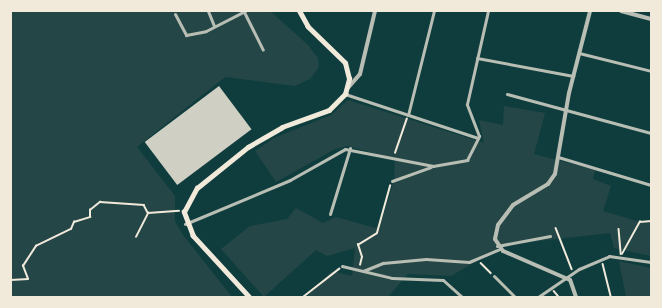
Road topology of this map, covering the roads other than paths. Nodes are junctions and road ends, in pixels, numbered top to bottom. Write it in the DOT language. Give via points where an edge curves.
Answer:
graph roads {
  1 [pos="208,11"];
  2 [pos="245,11"];
  3 [pos="299,11"];
  4 [pos="375,11"];
  5 [pos="434,11"];
  6 [pos="488,11"];
  7 [pos="590,11"];
  8 [pos="621,11"];
  9 [pos="175,14"];
  10 [pos="651,19"];
  11 [pos="214,26"];
  12 [pos="263,50"];
  13 [pos="579,53"];
  14 [pos="477,58"];
  15 [pos="651,72"];
  16 [pos="573,76"];
  17 [pos="346,92"];
  18 [pos="507,94"];
  19 [pos="566,110"];
  20 [pos="408,115"];
  21 [pos="651,133"];
  22 [pos="478,138"];
  23 [pos="350,148"];
  24 [pos="558,157"];
  25 [pos="433,166"];
  26 [pos="392,180"];
  27 [pos="651,185"];
  28 [pos="330,214"];
  29 [pos="185,224"];
  30 [pos="550,236"];
  31 [pos="498,247"];
  32 [pos="651,262"];
  33 [pos="342,266"];
  34 [pos="363,271"];
  35 [pos="494,276"];
  36 [pos="566,277"];
  37 [pos="249,297"];
  38 [pos="462,297"];
  39 [pos="515,297"];
  40 [pos="538,297"];
  41 [pos="576,297"];
  1 -- 11 [label="street"];
  2 -- 11 [label="street"];
  2 -- 12 [label="street"];
  3 -- 17 [label="main road" via="308,27 342,58 348,73"];
  4 -- 17 [label="street" via="360,74"];
  5 -- 20 [label="street"];
  6 -- 14 [label="street"];
  7 -- 13 [label="street"];
  8 -- 10 [label="street"];
  9 -- 11 [label="street" via="186,35"];
  13 -- 15 [label="street"];
  13 -- 16 [label="street"];
  14 -- 16 [label="street"];
  14 -- 22 [label="street" via="466,104 478,127"];
  16 -- 19 [label="street"];
  17 -- 20 [label="street"];
  17 -- 29 [label="main road" via="329,110 282,127 248,147 197,188 184,212"];
  18 -- 19 [label="street"];
  19 -- 21 [label="street"];
  19 -- 24 [label="street"];
  20 -- 22 [label="street"];
  22 -- 25 [label="street" via="471,156 461,164"];
  23 -- 25 [label="street" via="392,161"];
  23 -- 28 [label="street"];
  23 -- 29 [label="street" via="290,180"];
  24 -- 27 [label="street"];
  24 -- 31 [label="street" via="551,181 507,211 496,232"];
  25 -- 26 [label="street" via="402,174"];
  29 -- 37 [label="main road"];
  30 -- 31 [label="street"];
  31 -- 34 [label="street" via="478,259 460,263 426,259 383,263"];
  31 -- 36 [label="street"];
  32 -- 36 [label="street" via="621,255 602,259"];
  33 -- 34 [label="street"];
  34 -- 38 [label="street" via="392,278 443,280"];
  35 -- 39 [label="street"];
  36 -- 40 [label="street" via="552,290"];
  36 -- 41 [label="street" via="574,285"];
}
